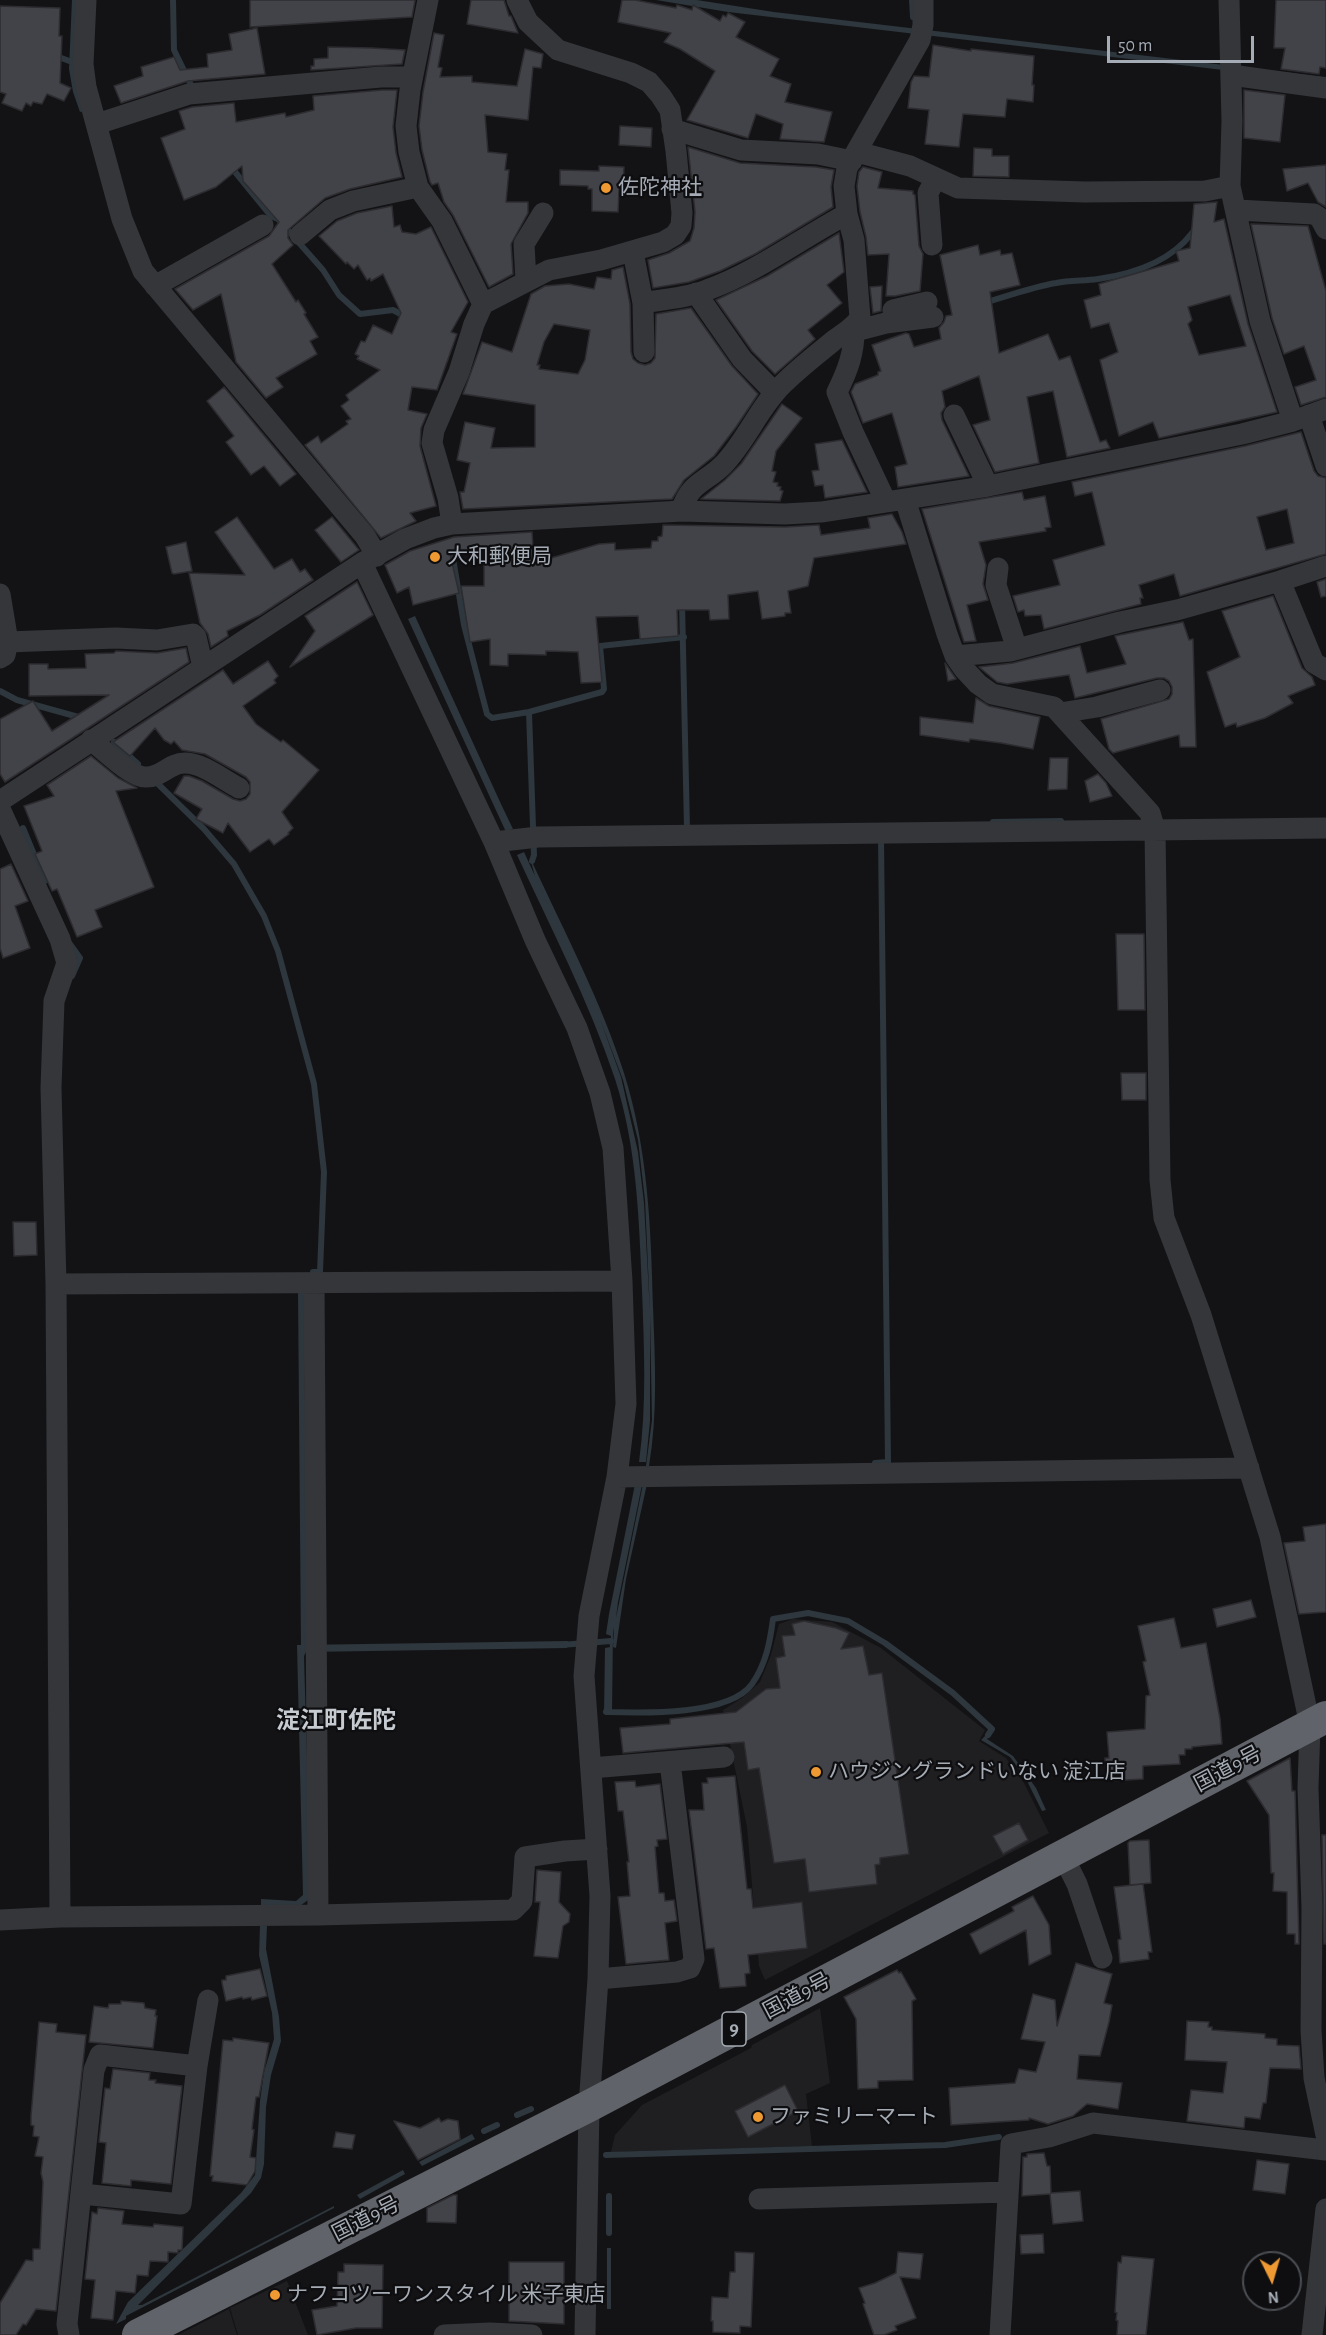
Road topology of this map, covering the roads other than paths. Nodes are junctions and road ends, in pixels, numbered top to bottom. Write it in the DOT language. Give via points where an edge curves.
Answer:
graph roads {
  1 [pos="86,0"];
  2 [pos="428,0"];
  3 [pos="517,0"];
  4 [pos="923,0"];
  5 [pos="1229,0"];
  6 [pos="1231,70"];
  7 [pos="412,76"];
  8 [pos="1326,88"];
  9 [pos="97,124"];
  10 [pos="672,129"];
  11 [pos="854,157"];
  12 [pos="936,178"];
  13 [pos="1230,186"];
  14 [pos="418,187"];
  15 [pos="1236,210"];
  16 [pos="543,213"];
  17 [pos="847,214"];
  18 [pos="263,225"];
  19 [pos="1326,229"];
  20 [pos="300,235"];
  21 [pos="932,245"];
  22 [pos="633,252"];
  23 [pos="526,281"];
  24 [pos="154,286"];
  25 [pos="696,293"];
  26 [pos="643,303"];
  27 [pos="483,304"];
  28 [pos="930,310"];
  29 [pos="857,323"];
  30 [pos="644,352"];
  31 [pos="774,393"];
  32 [pos="954,415"];
  33 [pos="1310,415"];
  34 [pos="1326,466"];
  35 [pos="988,486"];
  36 [pos="895,501"];
  37 [pos="681,511"];
  38 [pos="452,524"];
  39 [pos="370,560"];
  40 [pos="1326,566"];
  41 [pos="998,568"];
  42 [pos="1280,581"];
  43 [pos="0,594"];
  44 [pos="4,650"];
  45 [pos="1017,650"];
  46 [pos="955,656"];
  47 [pos="203,667"];
  48 [pos="1326,670"];
  49 [pos="1160,690"];
  50 [pos="1060,713"];
  51 [pos="91,740"];
  52 [pos="239,788"];
  53 [pos="0,801"];
  54 [pos="0,809"];
  55 [pos="1326,828"];
  56 [pos="1155,830"];
  57 [pos="494,842"];
  58 [pos="622,1281"];
  59 [pos="314,1282"];
  60 [pos="56,1284"];
  61 [pos="1249,1468"];
  62 [pos="617,1477"];
  63 [pos="1318,1721"];
  64 [pos="724,1756"];
  65 [pos="670,1762"];
  66 [pos="591,1768"];
  67 [pos="597,1849"];
  68 [pos="1063,1856"];
  69 [pos="318,1915"];
  70 [pos="60,1917"];
  71 [pos="0,1920"];
  72 [pos="1102,1958"];
  73 [pos="598,1979"];
  74 [pos="208,2000"];
  75 [pos="1319,2030"];
  76 [pos="198,2066"];
  77 [pos="589,2106"];
  78 [pos="1326,2135"];
  79 [pos="1326,2150"];
  80 [pos="1008,2192"];
  81 [pos="82,2194"];
  82 [pos="759,2199"];
  83 [pos="1326,2209"];
  84 [pos="69,2335"];
  85 [pos="138,2335"];
  86 [pos="444,2335"];
  87 [pos="532,2335"];
  88 [pos="585,2335"];
  89 [pos="1000,2335"];
  90 [pos="1312,2335"];
  1 -- 9 [label="street" via="83,64"];
  2 -- 7 [label="street"];
  3 -- 10 [label="street" via="528,22 558,50 649,82 669,110"];
  4 -- 11 [label="street" via="922,32"];
  5 -- 6 [label="street"];
  6 -- 8 [label="street"];
  6 -- 13 [label="street"];
  7 -- 9 [label="street" via="189,94"];
  7 -- 14 [label="street" via="406,126"];
  9 -- 24 [label="street" via="122,219 143,271"];
  10 -- 11 [label="street" via="741,150"];
  10 -- 22 [label="street" via="681,226 663,242"];
  11 -- 12 [label="street" via="910,165"];
  11 -- 17 [label="street" via="844,186"];
  12 -- 13 [label="street" via="958,188 1085,192 1204,191"];
  12 -- 21 [label="street" via="928,194"];
  13 -- 15 [label="street"];
  14 -- 20 [label="street" via="330,210"];
  14 -- 27 [label="street" via="442,221"];
  15 -- 19 [label="street" via="1314,214"];
  15 -- 33 [label="street" via="1260,321"];
  16 -- 23 [label="street" via="524,244"];
  17 -- 25 [label="street" via="756,268"];
  17 -- 29 [label="street" via="854,240"];
  18 -- 24 [label="street"];
  22 -- 23 [label="street" via="549,270"];
  22 -- 26 [label="street"];
  23 -- 27 [label="street"];
  24 -- 39 [label="street" via="365,536"];
  25 -- 26 [label="street"];
  25 -- 31 [label="street" via="742,359"];
  26 -- 30 [label="street"];
  27 -- 38 [label="street" via="432,443"];
  28 -- 29 [label="street" via="863,329"];
  29 -- 31 [label="street"];
  29 -- 36 [label="street" via="847,371 837,392 852,432"];
  31 -- 37 [label="street" via="742,442 721,466 698,482"];
  32 -- 35 [label="street"];
  33 -- 34 [label="street"];
  33 -- 35 [label="street"];
  35 -- 36 [label="street"];
  36 -- 37 [label="street" via="785,514"];
  36 -- 46 [label="street"];
  37 -- 38 [label="street"];
  38 -- 39 [label="street" via="405,539"];
  39 -- 47 [label="street"];
  39 -- 57 [label="street"];
  40 -- 42 [label="street"];
  41 -- 45 [label="street" via="996,585"];
  42 -- 45 [label="street"];
  42 -- 48 [label="street" via="1314,663"];
  43 -- 44 [label="street"];
  44 -- 47 [label="street" via="193,634"];
  45 -- 46 [label="street"];
  46 -- 50 [label="street" via="978,684 993,694 1054,707"];
  47 -- 51 [label="street"];
  49 -- 50 [label="street"];
  50 -- 56 [label="street" via="1150,813"];
  51 -- 52 [label="street" via="144,778 172,766 195,764"];
  51 -- 53 [label="street"];
  54 -- 60 [label="street" via="60,939 67,963 54,1001 51,1088"];
  55 -- 56 [label="street"];
  56 -- 57 [label="street" via="538,837"];
  56 -- 61 [label="street" via="1160,1180 1164,1218 1201,1315"];
  57 -- 58 [label="street" via="577,1028 600,1093 614,1148"];
  58 -- 59 [label="street"];
  58 -- 62 [label="street" via="626,1404"];
  59 -- 60 [label="street"];
  59 -- 69 [label="street"];
  60 -- 70 [label="street"];
  61 -- 62 [label="street"];
  61 -- 63 [label="street"];
  62 -- 66 [label="street" via="589,1616 584,1676"];
  63 -- 68 [label="highway, 国道9号 / 9"];
  63 -- 75 [label="street" via="1308,1788"];
  64 -- 65 [label="street"];
  65 -- 66 [label="street"];
  65 -- 73 [label="street" via="694,1959 690,1968 677,1972"];
  66 -- 67 [label="street"];
  67 -- 69 [label="street" via="525,1857 522,1901 513,1910"];
  67 -- 73 [label="street"];
  68 -- 72 [label="street" via="1077,1884"];
  68 -- 77 [label="highway, 国道9号 / 9"];
  69 -- 70 [label="street"];
  70 -- 71 [label="street"];
  73 -- 77 [label="street"];
  74 -- 76 [label="street"];
  75 -- 78 [label="street" via="1314,2078"];
  76 -- 81 [label="street" via="181,2204"];
  76 -- 81 [label="street" via="100,2055 94,2070"];
  77 -- 85 [label="highway, 国道9号 / 9"];
  77 -- 88 [label="street"];
  79 -- 80 [label="street" via="1093,2123 1011,2144"];
  80 -- 82 [label="street"];
  80 -- 89 [label="street"];
  81 -- 84 [label="street" via="67,2324"];
  83 -- 90 [label="street"];
  86 -- 87 [label="street"];
}
